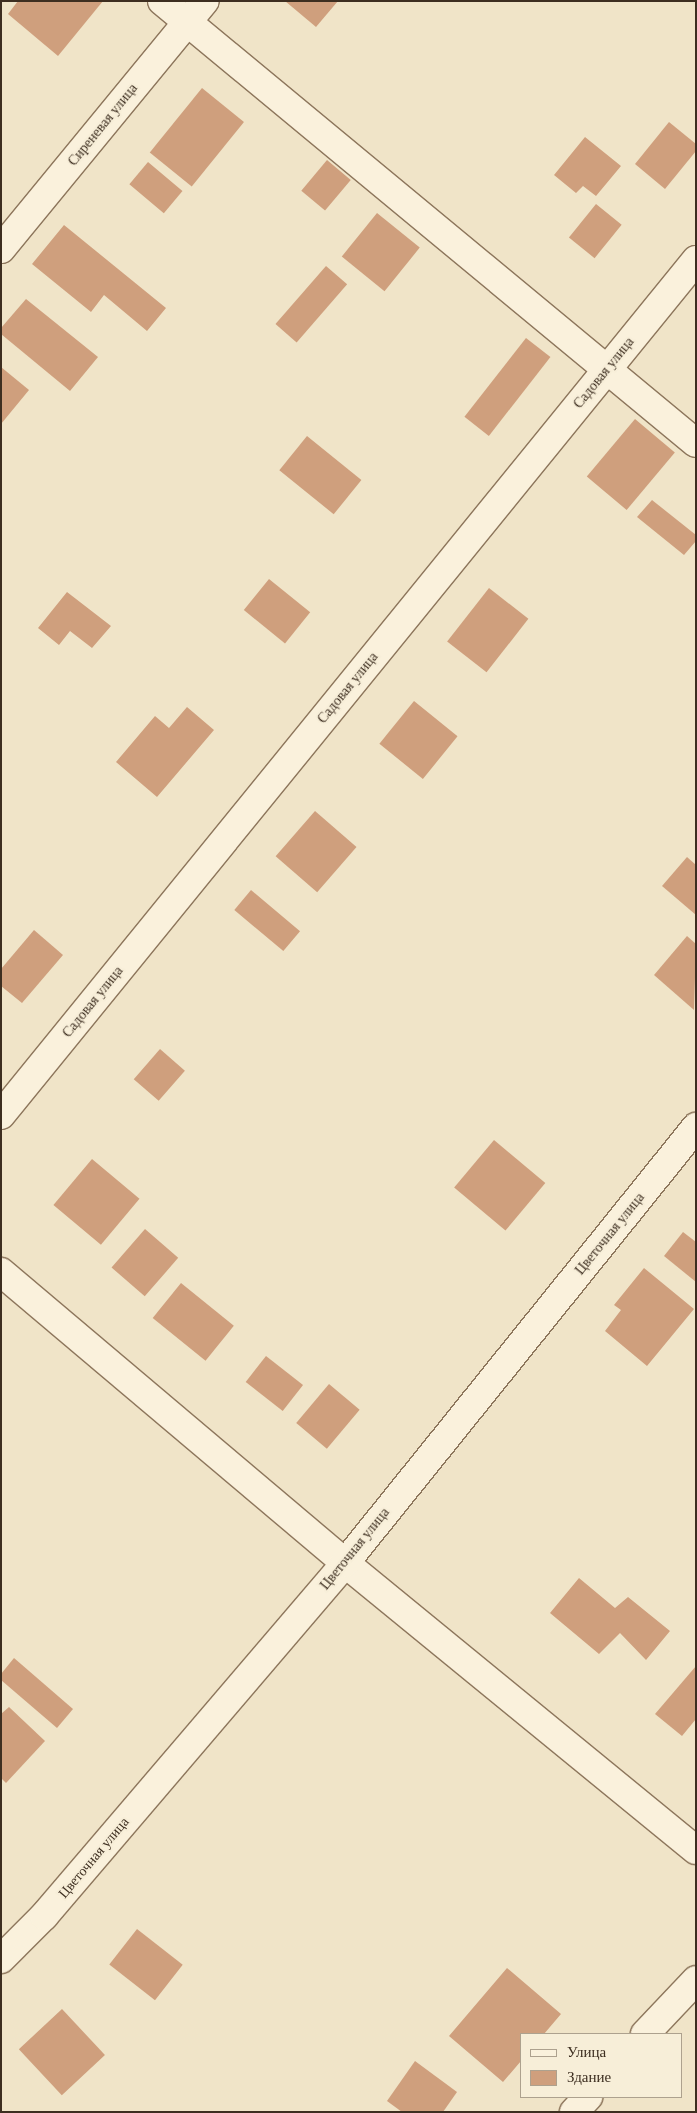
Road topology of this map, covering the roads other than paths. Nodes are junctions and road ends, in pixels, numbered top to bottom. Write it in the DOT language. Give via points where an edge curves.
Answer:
graph roads {
  1 [pos="162,1"];
  2 [pos="205,1"];
  3 [pos="187,22"];
  4 [pos="1,249"];
  5 [pos="696,260"];
  6 [pos="606,369"];
  7 [pos="696,443"];
  8 [pos="1,1115"];
  9 [pos="696,1127"];
  10 [pos="1,1272"];
  11 [pos="345,1563"];
  12 [pos="696,1850"];
  13 [pos="1,1959"];
  14 [pos="696,1980"];
  15 [pos="646,2033"];
  16 [pos="587,2098"];
  17 [pos="574,2112"];
  1 -- 3 [label="street"];
  2 -- 3 [label="street, Сиреневая улица"];
  3 -- 4 [label="street, Сиреневая улица"];
  3 -- 6 [label="street"];
  5 -- 6 [label="street, Садовая улица"];
  6 -- 7 [label="street"];
  6 -- 8 [label="street, Садовая улица"];
  9 -- 11 [label="street, Цветочная улица"];
  10 -- 11 [label="street"];
  11 -- 12 [label="street"];
  11 -- 13 [label="street, Цветочная улица" via="44,1916"];
  14 -- 15 [label="street"];
  16 -- 17 [label="street"];
}
